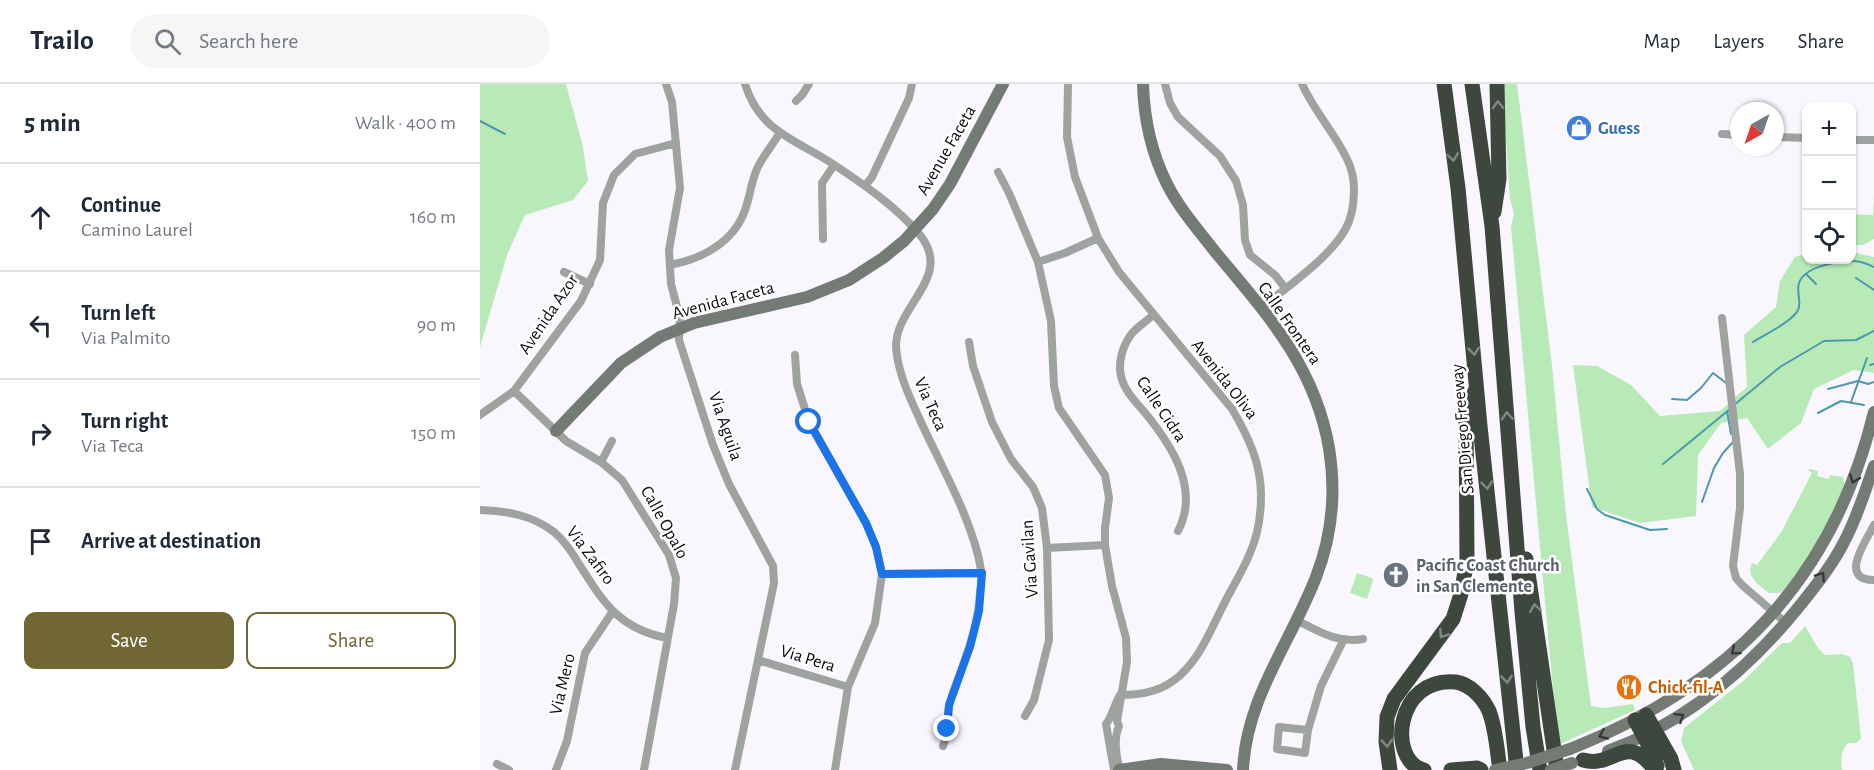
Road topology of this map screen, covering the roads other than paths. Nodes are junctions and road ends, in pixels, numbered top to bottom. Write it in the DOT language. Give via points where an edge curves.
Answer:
graph roads {
  1 [pos="666,84"];
  2 [pos="745,84"];
  3 [pos="809,84"];
  4 [pos="912,84"];
  5 [pos="1003,84"];
  6 [pos="1068,84"];
  7 [pos="1143,84"];
  8 [pos="1165,84"];
  9 [pos="1302,84"];
  10 [pos="1436,84"];
  11 [pos="1472,84"];
  12 [pos="1497,84"];
  13 [pos="1445,92"];
  14 [pos="796,101"];
  15 [pos="779,134"];
  16 [pos="1722,134"];
  17 [pos="1730,134"];
  18 [pos="1784,137"];
  19 [pos="1802,138"];
  20 [pos="1856,140"];
  21 [pos="1874,140"];
  22 [pos="676,143"];
  23 [pos="834,165"];
  24 [pos="998,172"];
  25 [pos="865,186"];
  26 [pos="1492,226"];
  27 [pos="914,230"];
  28 [pos="1098,238"];
  29 [pos="824,239"];
  30 [pos="1038,262"];
  31 [pos="670,265"];
  32 [pos="564,272"];
  33 [pos="590,284"];
  34 [pos="1285,288"];
  35 [pos="1261,308"];
  36 [pos="1153,315"];
  37 [pos="1722,318"];
  38 [pos="680,328"];
  39 [pos="969,342"];
  40 [pos="795,355"];
  41 [pos="1478,385"];
  42 [pos="514,391"];
  43 [pos="1874,414"];
  44 [pos="480,415"];
  45 [pos="556,431"];
  46 [pos="612,441"];
  47 [pos="601,462"];
  48 [pos="1874,466"];
  49 [pos="1513,495"];
  50 [pos="480,510"];
  51 [pos="1874,525"];
  52 [pos="1178,531"];
  53 [pos="1105,545"];
  54 [pos="1047,548"];
  55 [pos="982,573"];
  56 [pos="882,574"];
  57 [pos="1874,580"];
  58 [pos="613,612"];
  59 [pos="1773,612"];
  60 [pos="1296,620"];
  61 [pos="1786,623"];
  62 [pos="667,638"];
  63 [pos="1363,639"];
  64 [pos="1343,641"];
  65 [pos="758,660"];
  66 [pos="848,687"];
  67 [pos="1120,695"];
  68 [pos="1025,716"];
  69 [pos="1640,718"];
  70 [pos="1308,730"];
  71 [pos="1112,731"];
  72 [pos="1649,733"];
  73 [pos="944,746"];
  74 [pos="1577,762"];
  75 [pos="497,764"];
  76 [pos="509,770"];
  77 [pos="556,770"];
  78 [pos="644,770"];
  79 [pos="735,770"];
  80 [pos="835,770"];
  81 [pos="1114,770"];
  82 [pos="1120,770"];
  83 [pos="1227,770"];
  84 [pos="1243,770"];
  85 [pos="1390,770"];
  86 [pos="1424,770"];
  87 [pos="1451,770"];
  88 [pos="1481,770"];
  89 [pos="1495,770"];
  90 [pos="1500,770"];
  91 [pos="1517,770"];
  92 [pos="1540,770"];
  93 [pos="1551,770"];
  94 [pos="1557,770"];
  95 [pos="1657,770"];
  96 [pos="1674,770"];
  1 -- 22 [label="street, Via Aguila"];
  2 -- 15 [label="street, Via Teca" via="758,111"];
  3 -- 14 [label="street"];
  4 -- 25 [label="street" via="909,98"];
  5 -- 27 [label="street, Avenue Faceta" via="950,184"];
  6 -- 28 [label="street, Avenida Oliva" via="1067,137 1075,177"];
  7 -- 35 [label="street, Calle Frontera" via="1143,108 1167,184 1194,226"];
  8 -- 34 [label="street" via="1178,117 1220,156 1236,181 1250,255"];
  9 -- 34 [label="street" via="1353,172 1354,201 1338,241"];
  10 -- 13 [label="highway"];
  11 -- 26 [label="highway"];
  26 -- 12 [label="highway, one-way" via="1499,179"];
  13 -- 41 [label="highway, San Diego Freeway, one-way"];
  15 -- 23 [label="street, Via Teca"];
  15 -- 31 [label="street" via="757,170 736,227 702,256"];
  16 -- 17 [label="street"];
  18 -- 19 [label="street"];
  20 -- 21 [label="street"];
  22 -- 31 [label="street, Via Aguila" via="680,188"];
  22 -- 33 [label="street, Avenida Azor" via="635,154 614,175 603,203 600,260"];
  23 -- 25 [label="street, Via Teca"];
  23 -- 29 [label="street" via="822,183"];
  24 -- 30 [label="street"];
  25 -- 27 [label="street, Via Teca"];
  49 -- 26 [label="highway, one-way"];
  27 -- 38 [label="street, Avenida Faceta" via="883,258 849,280 807,297"];
  27 -- 55 [label="street, Via Teca" via="928,247 931,264 927,282 906,314 896,345 902,379 965,518"];
  28 -- 30 [label="street"];
  28 -- 36 [label="street, Avenida Oliva"];
  30 -- 53 [label="street" via="1051,321 1059,408 1105,475 1109,498"];
  31 -- 38 [label="street, Via Aguila"];
  32 -- 33 [label="street"];
  33 -- 42 [label="street, Avenida Azor" via="582,301"];
  34 -- 35 [label="street"];
  35 -- 60 [label="street, Calle Frontera" via="1304,370 1329,448 1333,493 1330,524 1316,578"];
  36 -- 52 [label="street, Calle Cidra" via="1130,335 1120,356 1121,376 1129,394 1165,437 1180,467 1187,496 1185,517"];
  36 -- 67 [label="street, Avenida Oliva" via="1232,410 1246,433 1256,458 1261,494 1259,525 1250,553 1192,662 1173,681 1157,689"];
  37 -- 59 [label="street" via="1740,474 1733,566 1742,585"];
  38 -- 45 [label="street, Avenida Faceta" via="621,363"];
  38 -- 65 [label="street, Via Aguila" via="679,340 713,445 772,566 774,583"];
  39 -- 54 [label="street, Via Gavilan" via="992,422 1042,508"];
  40 -- 56 [label="street" via="797,384 809,422 866,523"];
  41 -- 85 [label="highway, one-way" via="1466,415 1467,561 1461,594 1453,619 1394,699 1387,717"];
  41 -- 91 [label="highway, San Diego Freeway, one-way"];
  42 -- 44 [label="street, Avenida Azor"];
  42 -- 45 [label="street, Calle Opalo"];
  43 -- 59 [label="street, one-way" via="1845,502 1814,559"];
  45 -- 47 [label="street, Calle Opalo"];
  46 -- 47 [label="street"];
  47 -- 62 [label="street, Calle Opalo" via="622,480 669,555 676,578"];
  61 -- 48 [label="street, one-way" via="1844,543"];
  49 -- 92 [label="highway"];
  94 -- 49 [label="highway, one-way" via="1529,574"];
  50 -- 58 [label="street, Via Zafiro" via="511,512 553,531 566,543"];
  51 -- 57 [label="street" via="1855,561 1856,571 1863,578"];
  53 -- 54 [label="street"];
  53 -- 67 [label="street" via="1126,638 1127,662"];
  54 -- 68 [label="street, Via Gavilan" via="1049,640 1034,700"];
  55 -- 56 [label="street"];
  55 -- 73 [label="street, Via Teca" via="979,611 949,705"];
  56 -- 66 [label="street" via="875,623"];
  58 -- 62 [label="street, Via Zafiro" via="631,627"];
  58 -- 77 [label="street, Via Mero" via="585,653 567,741"];
  59 -- 61 [label="street"];
  59 -- 69 [label="street, one-way" via="1740,648 1692,686"];
  60 -- 64 [label="street"];
  60 -- 84 [label="street, Calle Frontera" via="1255,707"];
  72 -- 61 [label="street, one-way" via="1710,696"];
  62 -- 78 [label="street, Calle Opalo"];
  63 -- 64 [label="street"];
  64 -- 70 [label="street" via="1321,686"];
  65 -- 66 [label="street, Via Pera"];
  65 -- 79 [label="street, Via Aguila"];
  66 -- 80 [label="street"];
  67 -- 71 [label="street" via="1113,706 1113,720 1119,726"];
  69 -- 72 [label="highway"];
  69 -- 89 [label="street, one-way, bridge" via="1570,749"];
  70 -- 70 [label="street" via="1305,753 1277,749 1279,727"];
  71 -- 81 [label="street" via="1107,739"];
  71 -- 82 [label="street"];
  72 -- 74 [label="street"];
  72 -- 95 [label="highway"];
  72 -- 96 [label="highway" via="1671,759"];
  74 -- 93 [label="street, bridge"];
  74 -- 95 [label="highway" via="1635,752"];
  75 -- 76 [label="street"];
  82 -- 83 [label="street" via="1161,764"];
  86 -- 90 [label="highway" via="1406,757 1405,711 1426,686 1448,682 1470,688 1489,711"];
  87 -- 88 [label="highway"];
}
